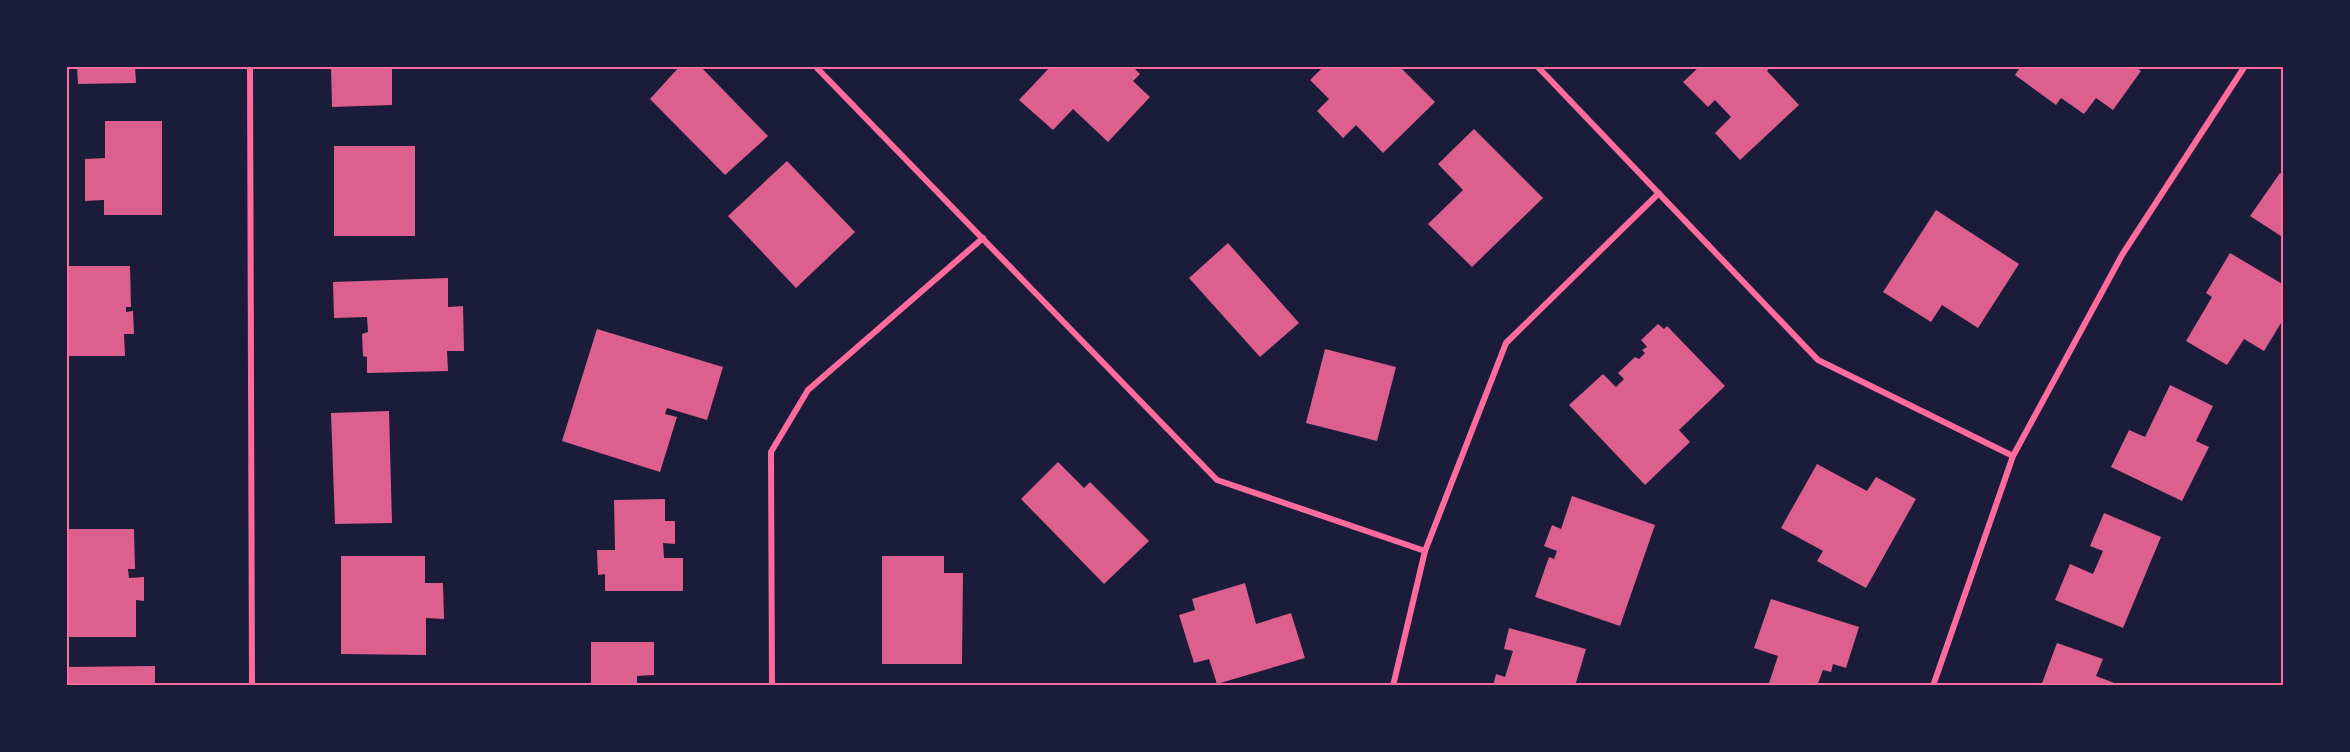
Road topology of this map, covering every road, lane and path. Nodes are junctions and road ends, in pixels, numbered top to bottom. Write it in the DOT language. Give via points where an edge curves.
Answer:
graph roads {
  1 [pos="250,66"];
  2 [pos="815,66"];
  3 [pos="1537,66"];
  4 [pos="2245,66"];
  5 [pos="1659,193"];
  6 [pos="983,238"];
  7 [pos="2013,456"];
  8 [pos="1425,551"];
  9 [pos="252,686"];
  10 [pos="772,686"];
  11 [pos="1393,686"];
  12 [pos="1933,686"];
  1 -- 9 [label="street"];
  2 -- 6 [label="street"];
  3 -- 5 [label="street"];
  4 -- 7 [label="street" via="2122,255"];
  5 -- 7 [label="street" via="1818,360"];
  5 -- 8 [label="street" via="1506,343"];
  6 -- 8 [label="street" via="1217,480"];
  6 -- 10 [label="street" via="808,390 771,452"];
  7 -- 12 [label="street"];
  8 -- 11 [label="street"];
}
